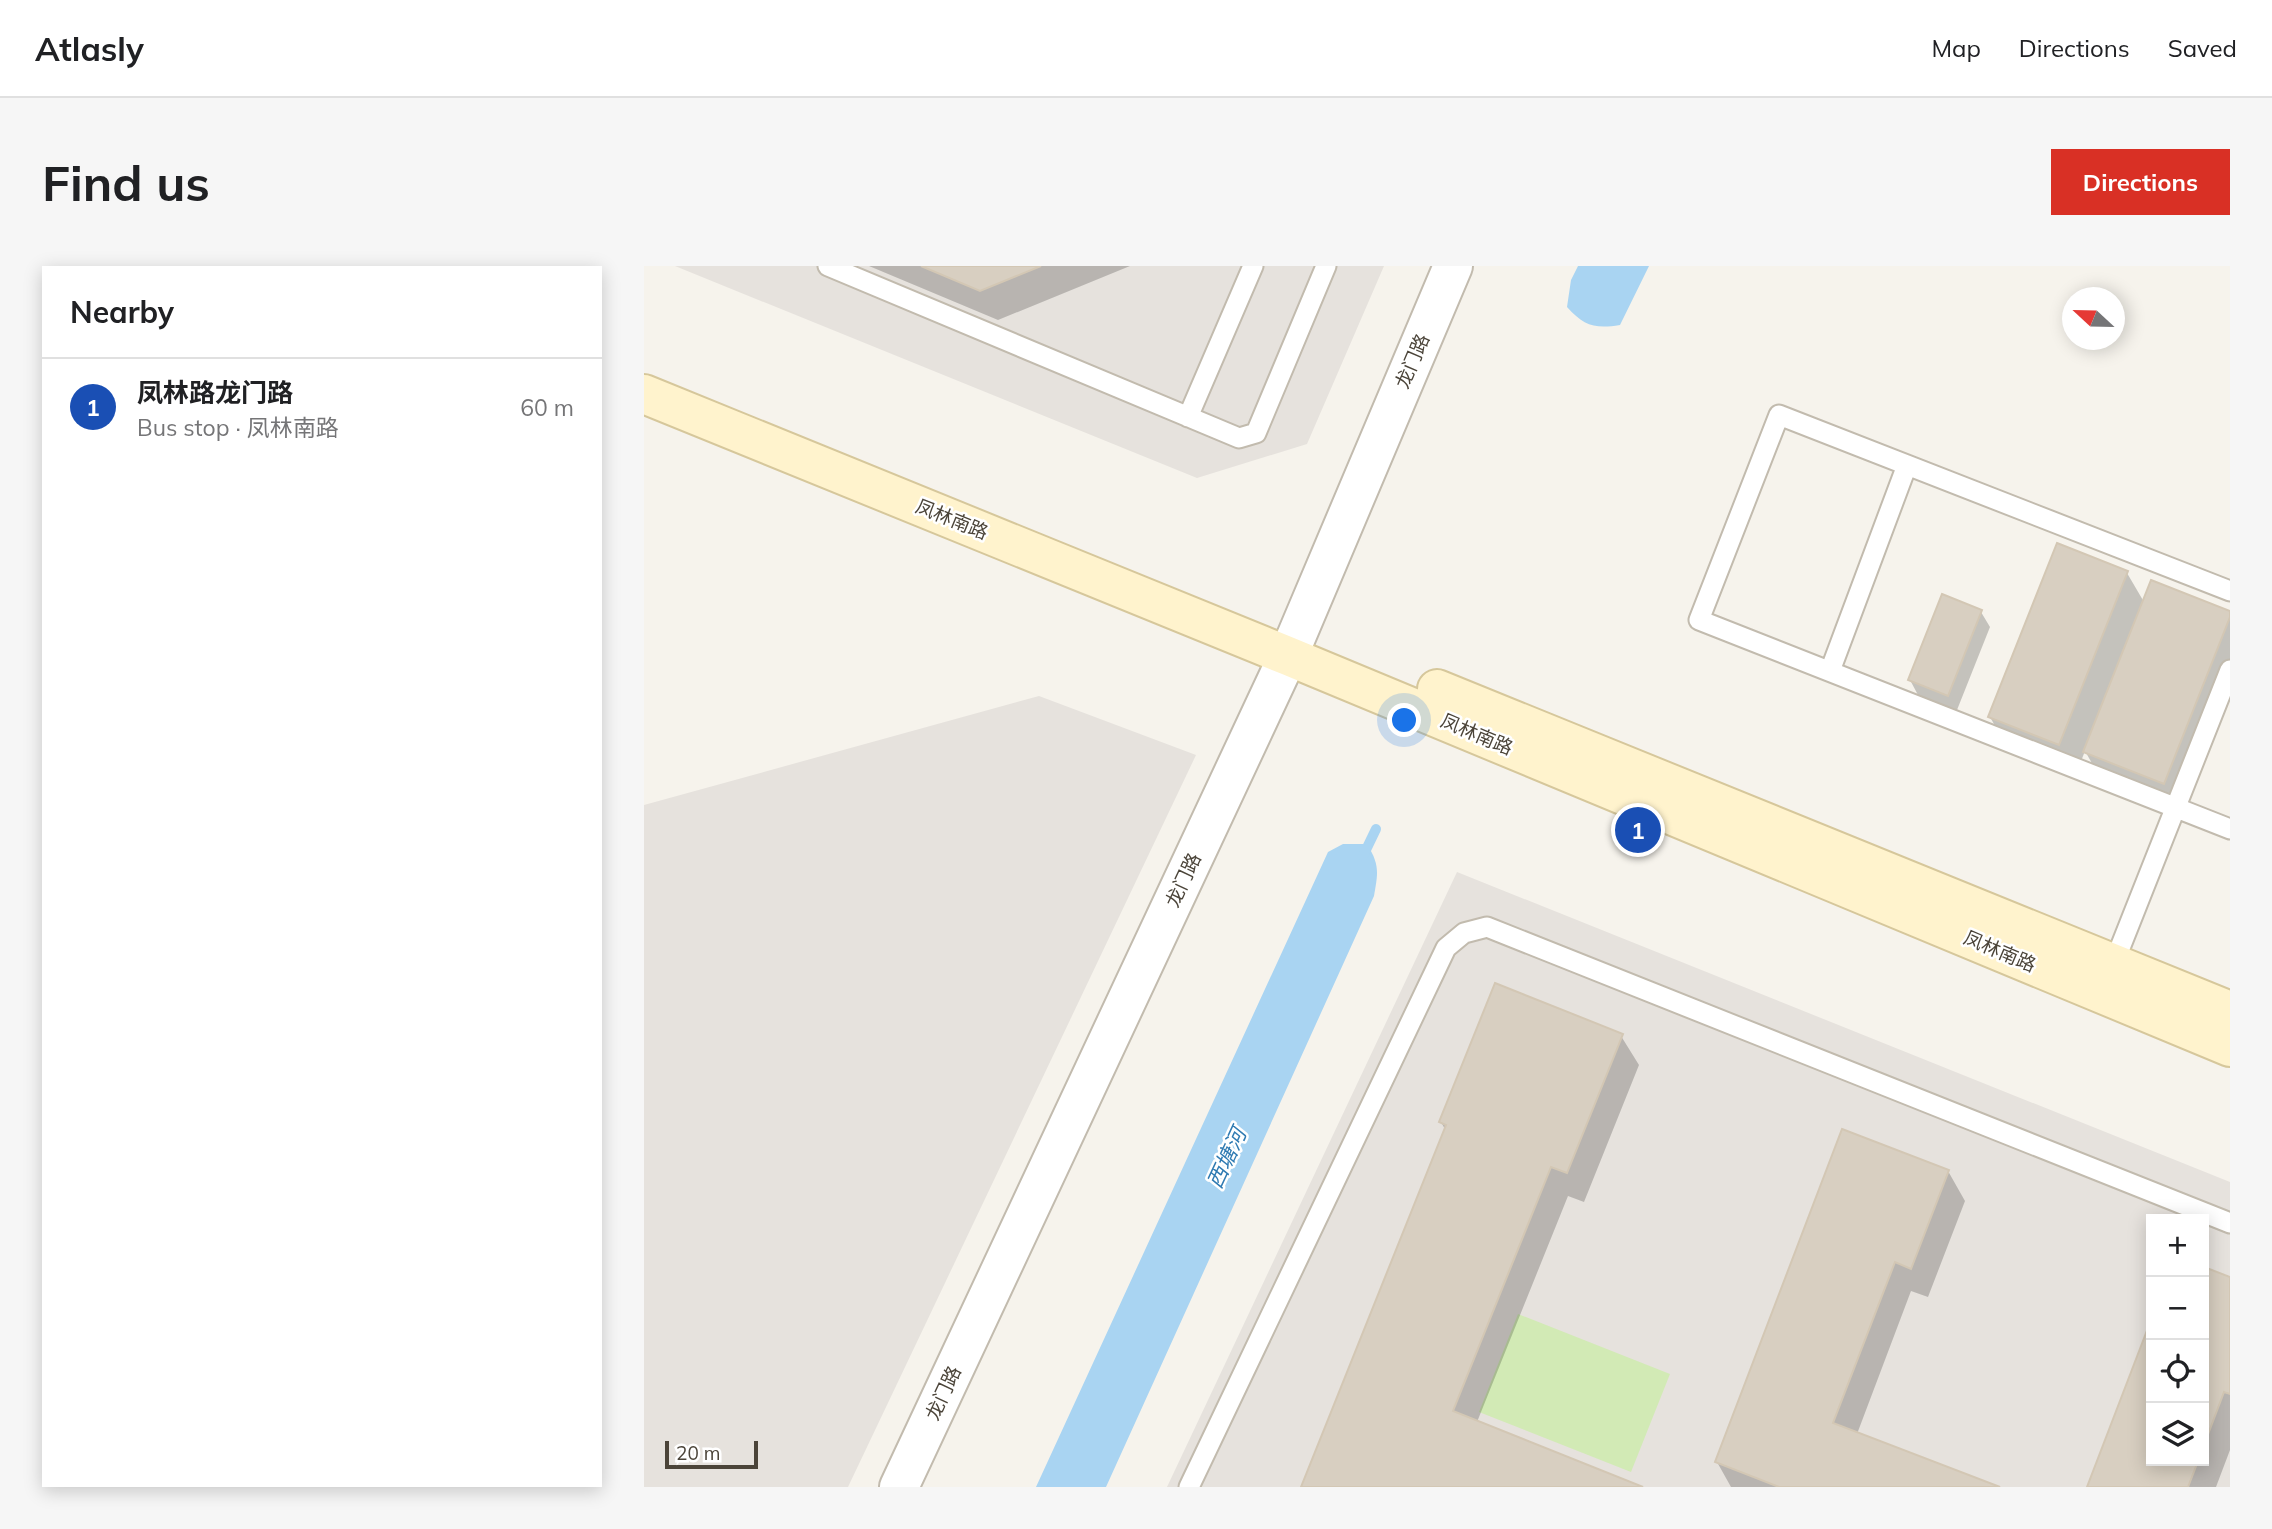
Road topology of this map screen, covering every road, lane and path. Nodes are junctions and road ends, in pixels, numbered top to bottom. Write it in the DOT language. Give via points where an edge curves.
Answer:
graph roads {
  1 [pos="828,266"];
  2 [pos="1252,266"];
  3 [pos="1326,266"];
  4 [pos="1452,266"];
  5 [pos="644,367"];
  6 [pos="644,394"];
  7 [pos="1188,417"];
  8 [pos="1907,465"];
  9 [pos="2230,592"];
  10 [pos="1293,645"];
  11 [pos="2230,670"];
  12 [pos="1830,671"];
  13 [pos="2176,807"];
  14 [pos="2230,829"];
  15 [pos="2114,963"];
  16 [pos="2230,1011"];
  17 [pos="2230,1046"];
  18 [pos="2230,1223"];
  19 [pos="899,1487"];
  20 [pos="1189,1487"];
  1 -- 7 [label="lane"];
  2 -- 7 [label="lane"];
  3 -- 7 [label="lane" via="1256,433 1239,438"];
  4 -- 10 [label="street, 龙门路"];
  5 -- 10 [label="main road, 凤林南路"];
  6 -- 10 [label="main road, 凤林南路"];
  8 -- 9 [label="lane"];
  8 -- 12 [label="lane"];
  8 -- 12 [label="lane" via="1779,415 1699,620"];
  10 -- 15 [label="main road, 凤林南路"];
  10 -- 17 [label="main road, 凤林南路"];
  10 -- 19 [label="street, 龙门路"];
  11 -- 13 [label="lane"];
  12 -- 13 [label="lane"];
  13 -- 14 [label="lane"];
  13 -- 15 [label="lane"];
  15 -- 16 [label="main road, 凤林南路"];
  18 -- 20 [label="lane" via="1488,928 1464,933 1446,948"];
}
